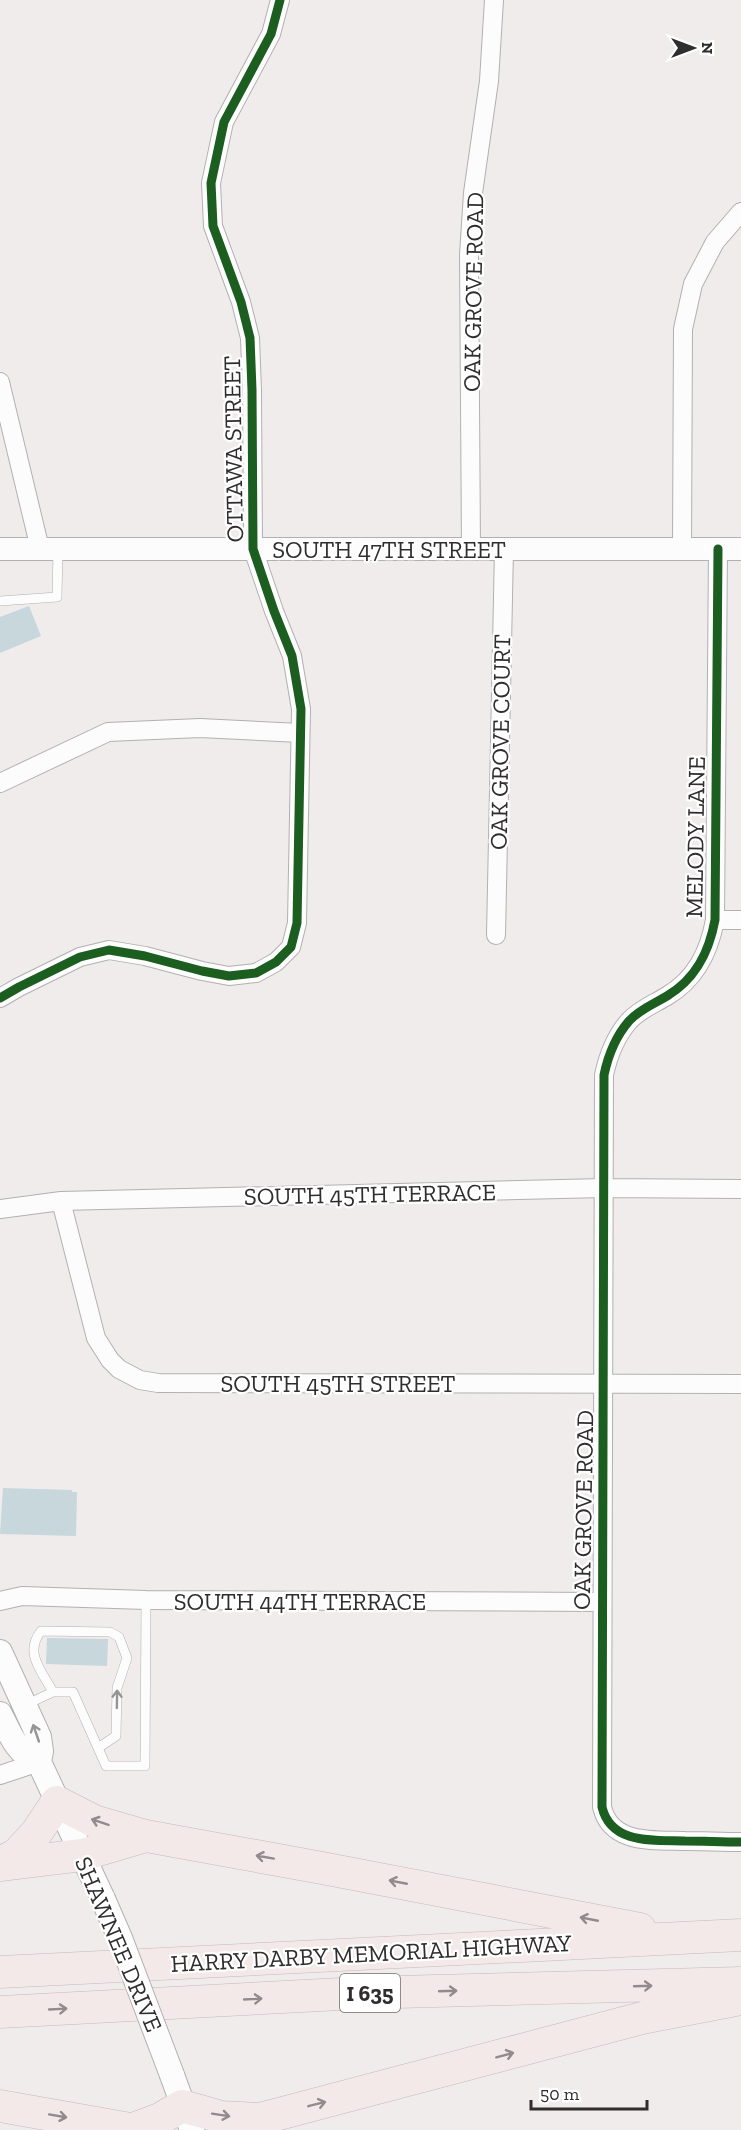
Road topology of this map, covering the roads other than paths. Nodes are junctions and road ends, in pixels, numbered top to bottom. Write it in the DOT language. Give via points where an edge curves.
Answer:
graph roads {
  1 [pos="280,0"];
  2 [pos="494,0"];
  3 [pos="741,212"];
  4 [pos="0,382"];
  5 [pos="0,549"];
  6 [pos="49,549"];
  7 [pos="253,549"];
  8 [pos="471,549"];
  9 [pos="504,549"];
  10 [pos="718,549"];
  11 [pos="741,549"];
  12 [pos="682,550"];
  13 [pos="0,601"];
  14 [pos="300,733"];
  15 [pos="0,783"];
  16 [pos="715,920"];
  17 [pos="741,920"];
  18 [pos="496,935"];
  19 [pos="0,998"];
  20 [pos="604,1188"];
  21 [pos="741,1189"];
  22 [pos="61,1201"];
  23 [pos="0,1209"];
  24 [pos="603,1384"];
  25 [pos="741,1384"];
  26 [pos="146,1600"];
  27 [pos="0,1601"];
  28 [pos="601,1602"];
  29 [pos="0,1652"];
  30 [pos="53,1692"];
  31 [pos="25,1705"];
  32 [pos="0,1714"];
  33 [pos="98,1748"];
  34 [pos="39,1762"];
  35 [pos="0,1775"];
  36 [pos="57,1802"];
  37 [pos="146,1836"];
  38 [pos="741,1842"];
  39 [pos="82,1855"];
  40 [pos="0,1864"];
  41 [pos="741,1935"];
  42 [pos="688,1938"];
  43 [pos="0,1971"];
  44 [pos="741,1983"];
  45 [pos="741,1999"];
  46 [pos="0,2012"];
  47 [pos="0,2106"];
  48 [pos="187,2118"];
  49 [pos="256,2124"];
  50 [pos="134,2129"];
  1 -- 7 [label="street, OTTAWA STREET" via="271,34 224,122 211,183 213,226 250,338"];
  2 -- 8 [label="street, OAK GROVE ROAD" via="469,255"];
  3 -- 12 [label="street" via="715,242 693,285 683,329"];
  4 -- 6 [label="street"];
  5 -- 6 [label="street, SOUTH 47TH STREET"];
  6 -- 7 [label="street, SOUTH 47TH STREET"];
  6 -- 13 [label="lane" via="57,597"];
  7 -- 8 [label="street, SOUTH 47TH STREET"];
  7 -- 14 [label="street, OTTAWA STREET" via="292,656 302,709"];
  8 -- 9 [label="street, SOUTH 47TH STREET"];
  9 -- 12 [label="street, SOUTH 47TH STREET"];
  9 -- 18 [label="street, OAK GROVE COURT"];
  10 -- 11 [label="street, SOUTH 47TH STREET"];
  10 -- 12 [label="street, SOUTH 47TH STREET"];
  10 -- 16 [label="street, MELODY LANE"];
  14 -- 15 [label="street" via="200,729 108,732"];
  14 -- 19 [label="street, OTTAWA STREET" via="297,923 291,947 276,962 256,973 229,976 109,950 80,957"];
  16 -- 17 [label="street"];
  16 -- 20 [label="street, MELODY LANE" via="707,950 692,976 669,995 644,1008 617,1038 604,1075"];
  20 -- 21 [label="street, SOUTH 45TH TERRACE"];
  20 -- 22 [label="street, SOUTH 45TH TERRACE"];
  20 -- 24 [label="street, OAK GROVE ROAD"];
  22 -- 23 [label="street, SOUTH 45TH TERRACE"];
  22 -- 24 [label="street, SOUTH 45TH STREET" via="96,1338 118,1369 140,1380"];
  24 -- 25 [label="street, SOUTH 45TH STREET"];
  24 -- 28 [label="street, OAK GROVE ROAD"];
  26 -- 27 [label="street, SOUTH 44TH TERRACE" via="22,1596"];
  26 -- 28 [label="street, SOUTH 44TH TERRACE"];
  26 -- 33 [label="lane" via="145,1766 106,1766"];
  28 -- 38 [label="street, OAK GROVE ROAD" via="604,1815 614,1829 639,1840"];
  29 -- 31 [label="main road, SHAWNEE DRIVE"];
  30 -- 31 [label="lane"];
  30 -- 33 [label="lane" via="73,1692"];
  33 -- 30 [label="lane, one-way" via="116,1736 117,1688 127,1658 119,1637 110,1632 41,1631 34,1641 33,1656"];
  34 -- 31 [label="main road, SHAWNEE DRIVE, one-way" via="39,1737"];
  32 -- 34 [label="main road, SHAWNEE DRIVE" via="17,1747 27,1758"];
  34 -- 35 [label="street"];
  34 -- 36 [label="main road, SHAWNEE DRIVE"];
  37 -- 36 [label="highway, one-way" via="94,1821"];
  36 -- 39 [label="main road, SHAWNEE DRIVE"];
  36 -- 40 [label="highway" via="17,1854"];
  37 -- 39 [label="highway"];
  42 -- 37 [label="highway, one-way"];
  39 -- 40 [label="highway"];
  39 -- 48 [label="main road, SHAWNEE DRIVE, bridge" via="141,1990"];
  41 -- 42 [label="highway, HARRY DARBY MEMORIAL HIGHWAY / I 635"];
  42 -- 43 [label="highway, HARRY DARBY MEMORIAL HIGHWAY / I 635"];
  46 -- 44 [label="highway, HARRY DARBY MEMORIAL HIGHWAY / I 635, one-way" via="360,1993"];
  49 -- 45 [label="highway, one-way" via="642,2019"];
  47 -- 50 [label="highway, one-way"];
  48 -- 49 [label="highway, one-way" via="221,2117"];
  48 -- 50 [label="highway" via="160,2119"];
}
